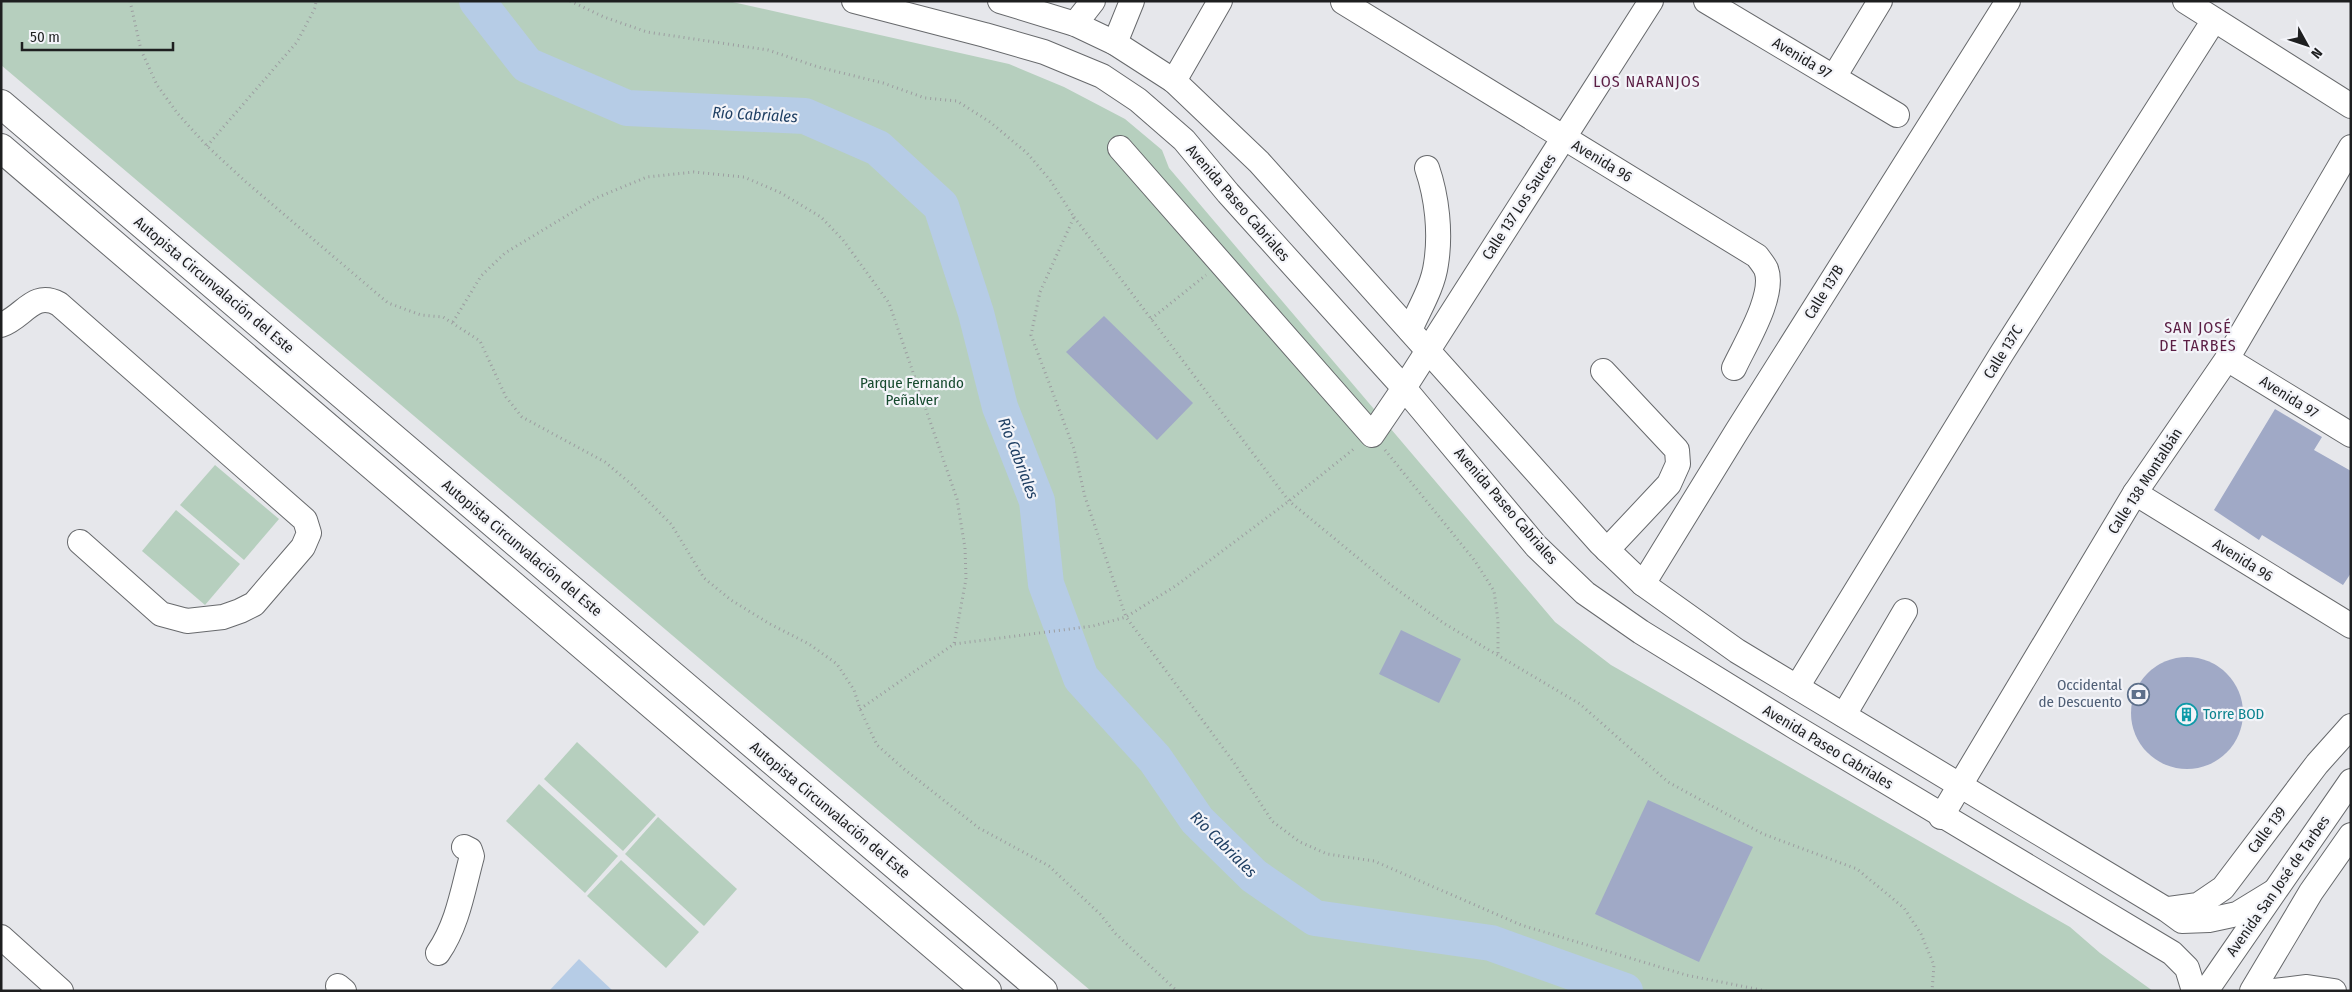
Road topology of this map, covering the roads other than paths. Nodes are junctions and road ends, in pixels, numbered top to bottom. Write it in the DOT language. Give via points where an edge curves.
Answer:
graph roads {
  1 [pos="854,1"];
  2 [pos="1000,1"];
  3 [pos="1093,1"];
  4 [pos="1132,1"];
  5 [pos="1220,1"];
  6 [pos="1651,1"];
  7 [pos="1706,1"];
  8 [pos="1880,1"];
  9 [pos="2008,1"];
  10 [pos="2185,1"];
  11 [pos="1343,2"];
  12 [pos="2214,20"];
  13 [pos="1075,24"];
  14 [pos="1115,43"];
  15 [pos="1834,77"];
  16 [pos="1174,80"];
  17 [pos="1,104"];
  18 [pos="2351,106"];
  19 [pos="1897,116"];
  20 [pos="1563,138"];
  21 [pos="1,148"];
  22 [pos="1120,148"];
  23 [pos="2351,148"];
  24 [pos="1427,168"];
  25 [pos="1,325"];
  26 [pos="1410,330"];
  27 [pos="1428,350"];
  28 [pos="2226,359"];
  29 [pos="1734,368"];
  30 [pos="1603,371"];
  31 [pos="1404,388"];
  32 [pos="2351,436"];
  33 [pos="2135,493"];
  34 [pos="80,542"];
  35 [pos="1607,550"];
  36 [pos="1643,584"];
  37 [pos="1905,611"];
  38 [pos="2351,626"];
  39 [pos="1797,687"];
  40 [pos="1844,715"];
  41 [pos="2351,726"];
  42 [pos="2351,781"];
  43 [pos="1962,785"];
  44 [pos="1941,817"];
  45 [pos="2351,835"];
  46 [pos="464,847"];
  47 [pos="2273,892"];
  48 [pos="2167,910"];
  49 [pos="1,937"];
  50 [pos="438,953"];
  51 [pos="60,991"];
  52 [pos="987,991"];
  53 [pos="1043,991"];
  54 [pos="2194,991"];
  55 [pos="2206,991"];
  56 [pos="2252,991"];
  57 [pos="2274,991"];
  58 [pos="2334,991"];
  1 -- 31 [label="street, Avenida Paseo Cabriales" via="1044,52 1102,76 1138,100 1184,140"];
  2 -- 13 [label="street"];
  3 -- 13 [label="street"];
  4 -- 14 [label="street"];
  5 -- 16 [label="street"];
  6 -- 20 [label="street, Calle 137 Los Sauces"];
  7 -- 15 [label="street, Avenida 97"];
  8 -- 15 [label="street"];
  9 -- 36 [label="street, Calle 137B"];
  10 -- 12 [label="street"];
  11 -- 20 [label="street, Avenida 96"];
  12 -- 18 [label="street"];
  12 -- 39 [label="street, Calle 137C" via="2002,353"];
  13 -- 14 [label="street"];
  14 -- 16 [label="street"];
  15 -- 19 [label="street, Avenida 97"];
  16 -- 26 [label="street" via="1259,162"];
  17 -- 53 [label="highway, Autopista Circunvalación del Este"];
  20 -- 27 [label="street, Calle 137 Los Sauces"];
  20 -- 29 [label="street, Avenida 96" via="1757,256 1766,269 1768,287"];
  21 -- 52 [label="highway"];
  22 -- 31 [label="street, Calle 137 Los Sauces" via="1372,434"];
  23 -- 28 [label="street, Calle 138 Montalbán"];
  24 -- 26 [label="street" via="1436,204 1436,265"];
  25 -- 34 [label="street" via="38,300 49,299 59,304 305,520 309,533 303,547 254,604 223,616 187,621 161,614"];
  26 -- 27 [label="street"];
  27 -- 31 [label="street, Calle 137 Los Sauces"];
  27 -- 35 [label="street"];
  28 -- 32 [label="street, Avenida 97"];
  28 -- 33 [label="street, Calle 138 Montalbán"];
  30 -- 35 [label="street" via="1677,450 1678,464 1669,484"];
  31 -- 44 [label="street, Avenida Paseo Cabriales" via="1536,546 1585,593 1641,632"];
  33 -- 38 [label="street, Avenida 96"];
  33 -- 43 [label="street, Calle 138 Montalbán"];
  35 -- 36 [label="street"];
  36 -- 39 [label="street" via="1737,651"];
  37 -- 40 [label="street"];
  39 -- 40 [label="street"];
  40 -- 43 [label="street"];
  41 -- 48 [label="street, Calle 139" via="2317,764 2223,888 2198,906"];
  42 -- 47 [label="street, Avenida San José de Tarbes"];
  43 -- 44 [label="street, Calle 138 Montalbán"];
  43 -- 48 [label="street"];
  44 -- 54 [label="street, Avenida Paseo Cabriales" via="2172,954 2188,968"];
  45 -- 56 [label="street, Avenida San José de Tarbes" via="2311,892"];
  46 -- 50 [label="street" via="472,856 455,922"];
  47 -- 48 [label="street" via="2237,914 2209,920 2182,921"];
  47 -- 55 [label="street, Avenida San José de Tarbes"];
  49 -- 51 [label="street"];
  57 -- 58 [label="street" via="2307,986"];
}
